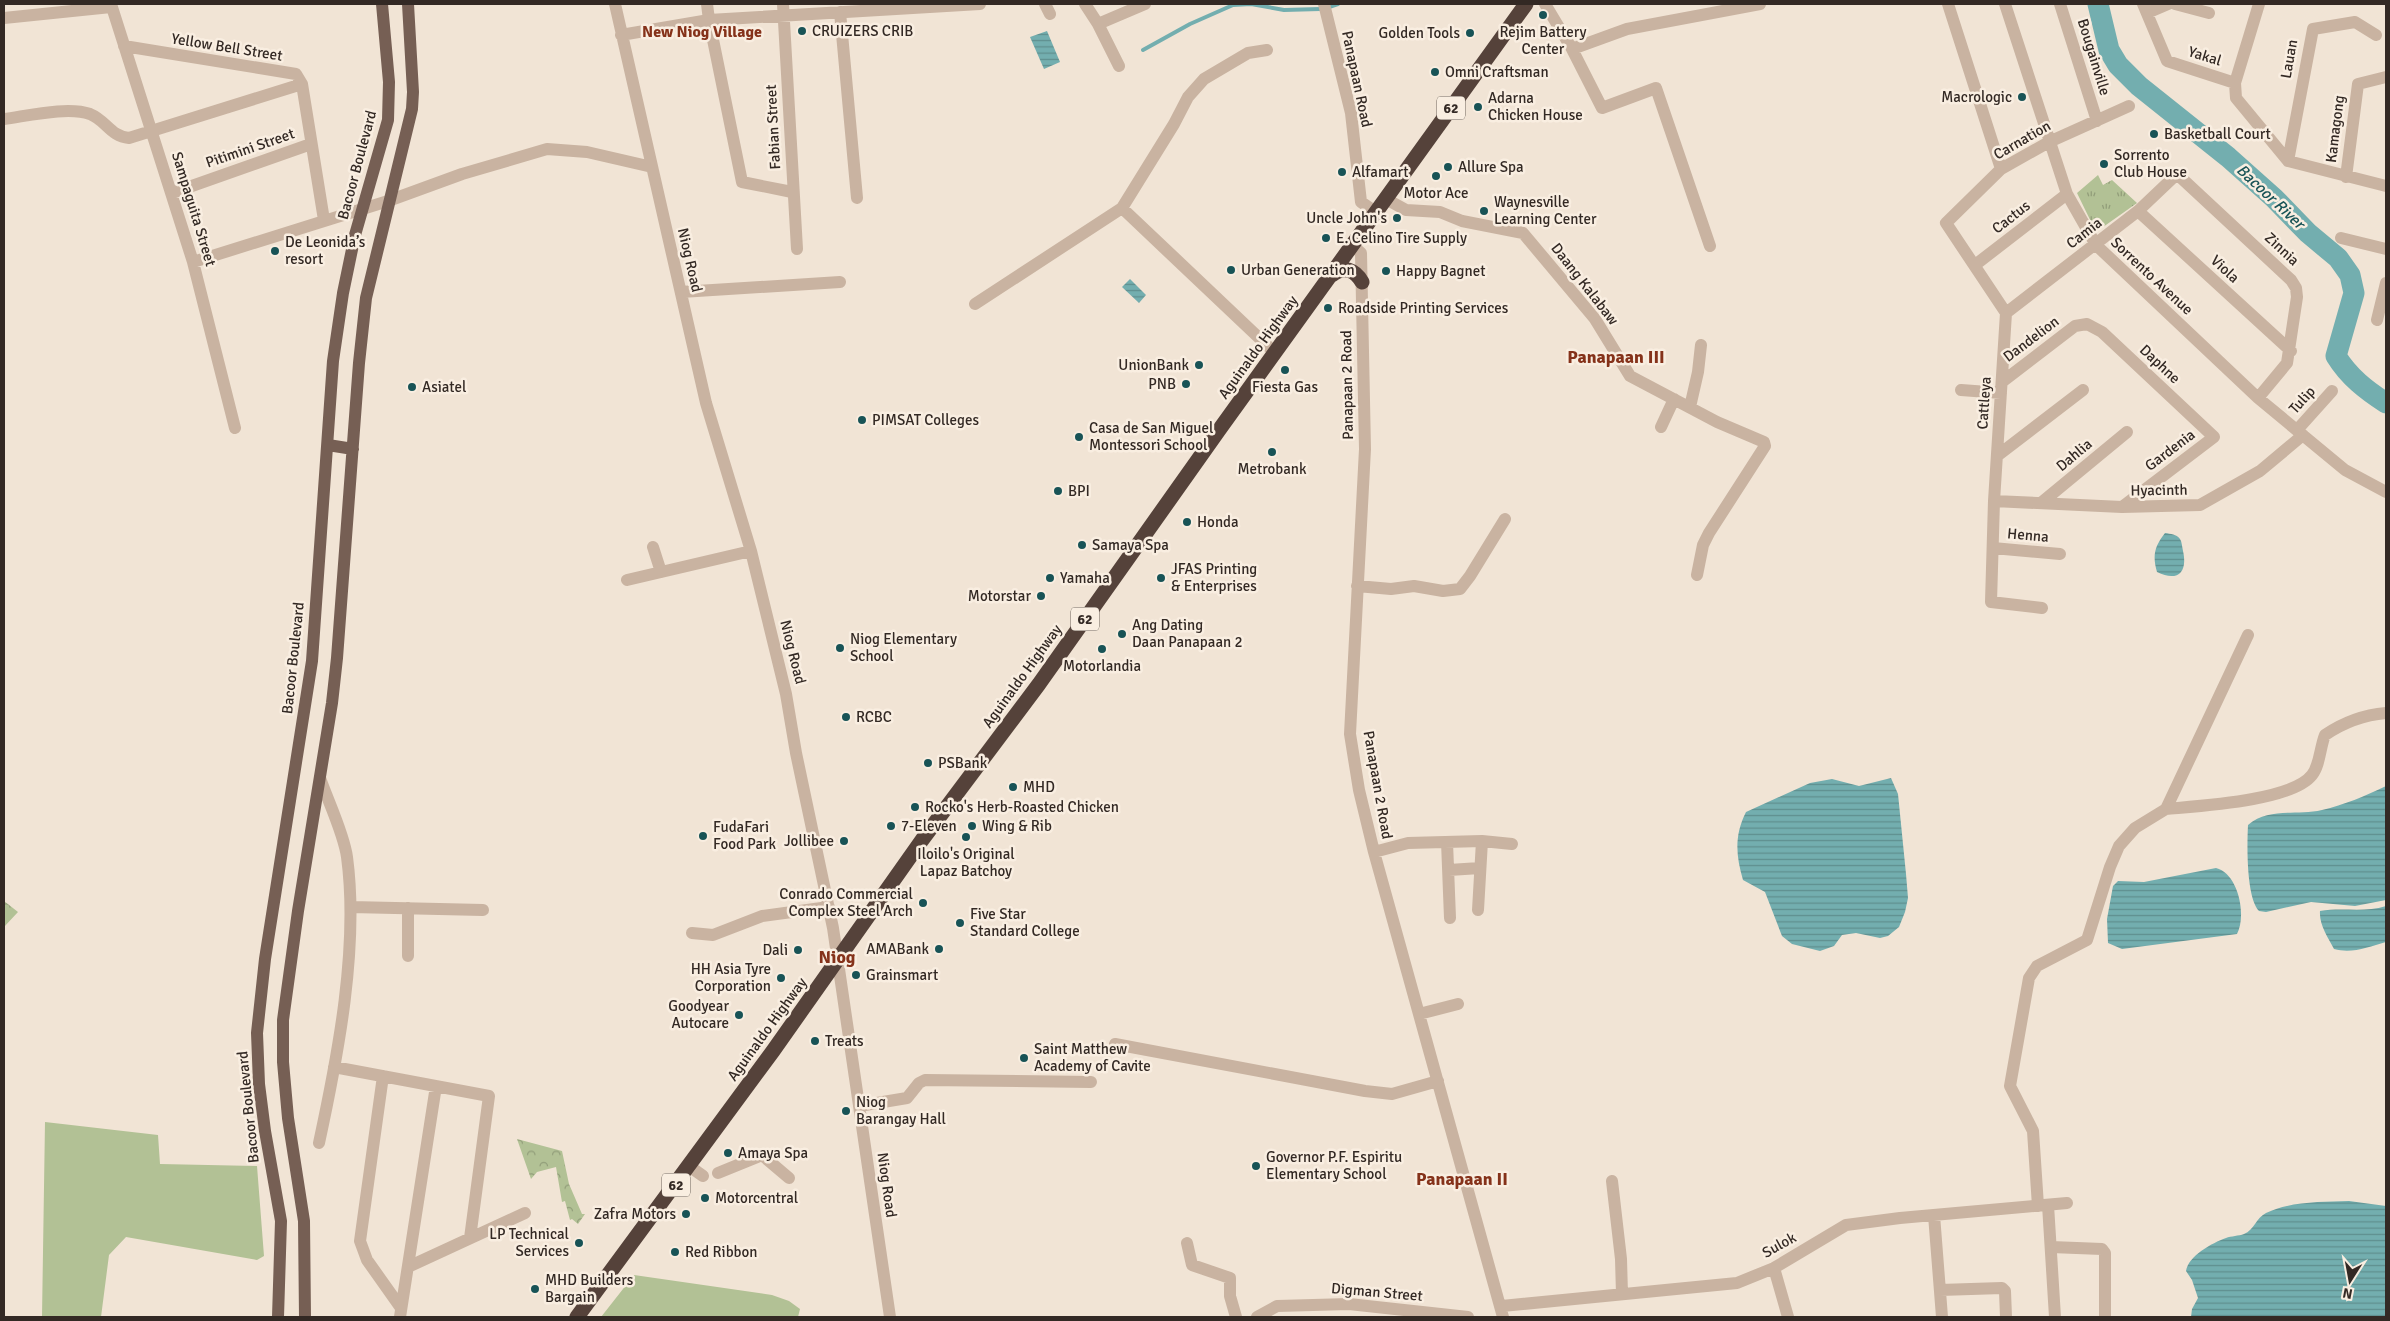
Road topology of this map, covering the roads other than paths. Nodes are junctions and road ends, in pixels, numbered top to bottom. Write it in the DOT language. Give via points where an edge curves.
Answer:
graph roads {
  1 [pos="382,4"];
  2 [pos="408,4"];
  3 [pos="615,4"];
  4 [pos="707,4"];
  5 [pos="980,4"];
  6 [pos="1085,4"];
  7 [pos="1145,4"];
  8 [pos="1324,4"];
  9 [pos="1526,4"];
  10 [pos="1545,4"];
  11 [pos="1760,4"];
  12 [pos="1948,4"];
  13 [pos="2005,4"];
  14 [pos="2060,4"];
  15 [pos="2168,4"];
  16 [pos="2175,4"];
  17 [pos="2259,4"];
  18 [pos="111,5"];
  19 [pos="1124,8"];
  20 [pos="2145,8"];
  21 [pos="783,10"];
  22 [pos="840,12"];
  23 [pos="2208,13"];
  24 [pos="4,18"];
  25 [pos="709,20"];
  26 [pos="1098,24"];
  27 [pos="621,35"];
  28 [pos="2376,35"];
  29 [pos="124,46"];
  30 [pos="1572,49"];
  31 [pos="1267,50"];
  32 [pos="1119,66"];
  33 [pos="2386,77"];
  34 [pos="2235,83"];
  35 [pos="302,84"];
  36 [pos="2129,106"];
  37 [pos="4,119"];
  38 [pos="2097,121"];
  39 [pos="152,130"];
  40 [pos="2049,142"];
  41 [pos="311,144"];
  42 [pos="2288,161"];
  43 [pos="652,167"];
  44 [pos="2001,169"];
  45 [pos="2177,174"];
  46 [pos="2346,177"];
  47 [pos="2386,186"];
  48 [pos="792,192"];
  49 [pos="172,193"];
  50 [pos="2067,194"];
  51 [pos="857,198"];
  52 [pos="1386,199"];
  53 [pos="388,202"];
  54 [pos="362,208"];
  55 [pos="1122,208"];
  56 [pos="2138,211"];
  57 [pos="1377,213"];
  58 [pos="324,220"];
  59 [pos="2341,238"];
  60 [pos="2096,245"];
  61 [pos="1353,246"];
  62 [pos="1710,246"];
  63 [pos="797,249"];
  64 [pos="2386,249"];
  65 [pos="193,262"];
  66 [pos="1975,265"];
  67 [pos="1332,275"];
  68 [pos="840,282"];
  69 [pos="1362,282"];
  70 [pos="2386,283"];
  71 [pos="681,292"];
  72 [pos="975,304"];
  73 [pos="2006,313"];
  74 [pos="2377,320"];
  75 [pos="2080,324"];
  76 [pos="1701,345"];
  77 [pos="2290,351"];
  78 [pos="1275,353"];
  79 [pos="2002,387"];
  80 [pos="1961,390"];
  81 [pos="2083,390"];
  82 [pos="2332,391"];
  83 [pos="2258,398"];
  84 [pos="1674,399"];
  85 [pos="1690,407"];
  86 [pos="1661,427"];
  87 [pos="235,428"];
  88 [pos="2127,432"];
  89 [pos="2300,433"];
  90 [pos="2214,437"];
  91 [pos="328,445"];
  92 [pos="353,449"];
  93 [pos="1997,456"];
  94 [pos="2386,492"];
  95 [pos="1994,501"];
  96 [pos="2041,503"];
  97 [pos="2122,507"];
  98 [pos="1506,519"];
  99 [pos="653,547"];
  100 [pos="1993,548"];
  101 [pos="751,552"];
  102 [pos="2060,554"];
  103 [pos="661,572"];
  104 [pos="1697,575"];
  105 [pos="628,580"];
  106 [pos="1357,586"];
  107 [pos="2042,608"];
  108 [pos="2248,636"];
  109 [pos="2386,713"];
  110 [pos="320,778"];
  111 [pos="2166,809"];
  112 [pos="1447,842"];
  113 [pos="1482,842"];
  114 [pos="1512,844"];
  115 [pos="1374,852"];
  116 [pos="1480,868"];
  117 [pos="1449,870"];
  118 [pos="351,907"];
  119 [pos="829,907"];
  120 [pos="408,908"];
  121 [pos="483,910"];
  122 [pos="1478,910"];
  123 [pos="1450,918"];
  124 [pos="692,934"];
  125 [pos="408,956"];
  126 [pos="837,959"];
  127 [pos="1458,1004"];
  128 [pos="1419,1014"];
  129 [pos="1115,1044"];
  130 [pos="334,1067"];
  131 [pos="383,1076"];
  132 [pos="1438,1081"];
  133 [pos="1091,1082"];
  134 [pos="436,1086"];
  135 [pos="859,1106"];
  136 [pos="319,1143"];
  137 [pos="690,1166"];
  138 [pos="718,1173"];
  139 [pos="702,1176"];
  140 [pos="789,1178"];
  141 [pos="1612,1181"];
  142 [pos="2067,1203"];
  143 [pos="2043,1205"];
  144 [pos="525,1213"];
  145 [pos="1934,1215"];
  146 [pos="470,1238"];
  147 [pos="1187,1243"];
  148 [pos="2050,1247"];
  149 [pos="408,1267"];
  150 [pos="1774,1268"];
  151 [pos="1940,1290"];
  152 [pos="1622,1294"];
  153 [pos="1503,1311"];
  154 [pos="400,1312"];
  155 [pos="278,1317"];
  156 [pos="305,1317"];
  157 [pos="577,1317"];
  158 [pos="890,1317"];
  159 [pos="1236,1317"];
  160 [pos="1257,1317"];
  161 [pos="1468,1317"];
  162 [pos="1788,1317"];
  163 [pos="1942,1317"];
  164 [pos="2006,1317"];
  165 [pos="2054,1317"];
  166 [pos="2105,1317"];
  1 -- 54 [label="main road, Bacoor Boulevard" via="390,104"];
  2 -- 53 [label="main road" via="412,109"];
  3 -- 27 [label="street, Niog Road"];
  4 -- 25 [label="street"];
  5 -- 22 [label="street"];
  6 -- 26 [label="street"];
  7 -- 19 [label="street"];
  8 -- 57 [label="street, Panapaan Road" via="1350,114 1360,202"];
  9 -- 52 [label="highway, Aguinaldo Highway / 62"];
  10 -- 30 [label="street"];
  11 -- 30 [label="street" via="1627,29"];
  12 -- 44 [label="street"];
  13 -- 40 [label="street, Sorrento Avenue"];
  14 -- 38 [label="street, Bougainville"];
  15 -- 20 [label="street"];
  16 -- 23 [label="street"];
  17 -- 34 [label="street"];
  18 -- 24 [label="street"];
  18 -- 29 [label="street, Sampaguita Street"];
  19 -- 26 [label="street"];
  20 -- 34 [label="street, Yakal" via="2167,61"];
  21 -- 22 [label="street"];
  21 -- 25 [label="street"];
  21 -- 48 [label="street, Fabian Street"];
  22 -- 51 [label="street"];
  25 -- 27 [label="street"];
  25 -- 48 [label="street" via="742,182"];
  26 -- 32 [label="street"];
  27 -- 43 [label="street, Niog Road"];
  28 -- 42 [label="street, Lauan" via="2354,22 2313,29"];
  29 -- 35 [label="street, Yellow Bell Street" via="296,74"];
  29 -- 39 [label="street, Sampaguita Street"];
  30 -- 62 [label="street" via="1602,108 1656,88"];
  31 -- 55 [label="street" via="1248,53 1204,79 1188,97"];
  33 -- 46 [label="street, Kamagong" via="2358,84"];
  34 -- 42 [label="street" via="2236,98"];
  35 -- 39 [label="street"];
  35 -- 41 [label="street"];
  36 -- 38 [label="street, Carnation"];
  37 -- 39 [label="street" via="77,112 89,114 118,136 129,138"];
  38 -- 40 [label="street, Carnation"];
  39 -- 49 [label="street, Sampaguita Street"];
  40 -- 44 [label="street, Carnation"];
  40 -- 50 [label="street, Sorrento Avenue"];
  41 -- 49 [label="street, Pitimini Street"];
  41 -- 58 [label="street"];
  42 -- 46 [label="street"];
  43 -- 53 [label="street" via="587,152 547,149 462,174"];
  43 -- 71 [label="street, Niog Road"];
  44 -- 66 [label="street, Carnation" via="1946,223"];
  45 -- 56 [label="street, Camia"];
  45 -- 77 [label="street, Zinnia" via="2291,280 2297,298"];
  46 -- 47 [label="street"];
  48 -- 63 [label="street, Fabian Street"];
  49 -- 65 [label="street, Sampaguita Street"];
  50 -- 60 [label="street, Sorrento Avenue"];
  50 -- 66 [label="street, Cactus"];
  52 -- 57 [label="highway, Aguinaldo Highway / 62"];
  52 -- 84 [label="street, Daang Kalabaw" via="1406,210 1440,212 1462,221 1523,233 1595,319 1630,376"];
  53 -- 54 [label="street"];
  53 -- 92 [label="main road" via="366,298"];
  54 -- 58 [label="street"];
  54 -- 91 [label="main road, Bacoor Boulevard" via="343,293 333,361"];
  55 -- 72 [label="street"];
  55 -- 78 [label="street"];
  56 -- 60 [label="street, Camia"];
  56 -- 77 [label="street, Viola"];
  57 -- 61 [label="highway, Aguinaldo Highway / 62"];
  58 -- 65 [label="street"];
  59 -- 64 [label="street"];
  60 -- 73 [label="street, Camia"];
  60 -- 83 [label="street, Sorrento Avenue"];
  61 -- 67 [label="highway, Aguinaldo Highway / 62"];
  61 -- 69 [label="street, Panapaan 2 Road" via="1361,253"];
  65 -- 87 [label="street, Sampaguita Street"];
  66 -- 73 [label="street"];
  67 -- 69 [label="highway" via="1349,269"];
  67 -- 78 [label="highway, Aguinaldo Highway / 62"];
  68 -- 71 [label="street"];
  69 -- 106 [label="street, Panapaan 2 Road" via="1364,449"];
  70 -- 74 [label="street"];
  71 -- 101 [label="street, Niog Road" via="706,403"];
  73 -- 79 [label="street, Cattleya"];
  75 -- 79 [label="street, Dandelion"];
  75 -- 90 [label="street, Daphne" via="2102,332"];
  76 -- 85 [label="street"];
  77 -- 83 [label="street, Zinnia" via="2281,372"];
  78 -- 126 [label="highway, Aguinaldo Highway / 62" via="1040,684"];
  79 -- 80 [label="street"];
  79 -- 93 [label="street, Cattleya"];
  81 -- 93 [label="street"];
  82 -- 89 [label="street, Tulip"];
  83 -- 89 [label="street, Sorrento Avenue"];
  84 -- 85 [label="street, Daang Kalabaw"];
  84 -- 86 [label="street"];
  85 -- 104 [label="street, Daang Kalabaw" via="1765,444 1709,533"];
  88 -- 96 [label="street, Dahlia"];
  89 -- 94 [label="street, Sorrento Avenue" via="2345,470"];
  89 -- 97 [label="street, Hyacinth" via="2260,471 2200,505"];
  90 -- 97 [label="street, Gardenia"];
  91 -- 92 [label="main road"];
  91 -- 155 [label="main road, Bacoor Boulevard" via="312,661 265,959 257,1033 259,1084 281,1221"];
  92 -- 110 [label="main road" via="337,658"];
  93 -- 95 [label="street, Cattleya"];
  95 -- 96 [label="street, Hyacinth"];
  95 -- 100 [label="street, Cattleya"];
  96 -- 97 [label="street, Hyacinth"];
  98 -- 106 [label="street" via="1460,589"];
  99 -- 103 [label="street"];
  100 -- 102 [label="street, Henna"];
  100 -- 107 [label="street, Cattleya" via="1991,602"];
  101 -- 103 [label="street"];
  101 -- 119 [label="street, Niog Road" via="786,694"];
  103 -- 105 [label="street"];
  106 -- 115 [label="street, Panapaan 2 Road" via="1350,734"];
  108 -- 111 [label="street"];
  109 -- 111 [label="street" via="2366,715 2325,735 2314,774 2303,784 2242,802"];
  110 -- 118 [label="street" via="347,855"];
  110 -- 156 [label="main road" via="283,1020 288,1118 304,1221"];
  111 -- 143 [label="street" via="2135,828 2119,846 2087,940 2037,966 2029,978 2010,1086 2033,1131"];
  112 -- 113 [label="street"];
  112 -- 115 [label="street" via="1408,843"];
  112 -- 117 [label="street"];
  113 -- 114 [label="street"];
  113 -- 116 [label="street"];
  115 -- 128 [label="street, Panapaan 2 Road"];
  116 -- 117 [label="street"];
  116 -- 122 [label="street"];
  117 -- 123 [label="street"];
  118 -- 120 [label="street"];
  118 -- 130 [label="street" via="351,931"];
  119 -- 124 [label="street" via="762,916 713,934"];
  119 -- 126 [label="street, Niog Road"];
  120 -- 121 [label="street"];
  120 -- 125 [label="street"];
  126 -- 135 [label="street, Niog Road"];
  126 -- 137 [label="highway, Aguinaldo Highway / 62"];
  127 -- 128 [label="street"];
  128 -- 132 [label="street, Panapaan 2 Road"];
  129 -- 132 [label="street" via="1365,1091 1392,1094"];
  130 -- 131 [label="street"];
  130 -- 136 [label="street"];
  131 -- 134 [label="street"];
  131 -- 154 [label="street" via="360,1240 367,1260"];
  132 -- 153 [label="street, Panapaan 2 Road"];
  133 -- 135 [label="street" via="925,1080 907,1098"];
  134 -- 146 [label="street" via="489,1096"];
  134 -- 149 [label="street"];
  135 -- 158 [label="street, Niog Road"];
  137 -- 139 [label="street"];
  137 -- 157 [label="highway, Aguinaldo Highway / 62"];
  138 -- 140 [label="street" via="762,1155"];
  141 -- 152 [label="street"];
  142 -- 143 [label="street, Sulok"];
  143 -- 145 [label="street, Sulok"];
  143 -- 148 [label="street"];
  144 -- 146 [label="street"];
  145 -- 150 [label="street, Sulok" via="1846,1225"];
  145 -- 151 [label="street"];
  146 -- 149 [label="street"];
  147 -- 159 [label="street" via="1192,1265 1230,1278 1230,1296"];
  148 -- 165 [label="street"];
  148 -- 166 [label="street" via="2102,1249 2105,1253"];
  149 -- 154 [label="street"];
  150 -- 152 [label="street, Sulok" via="1737,1282"];
  150 -- 162 [label="street"];
  151 -- 163 [label="street"];
  151 -- 164 [label="street" via="2002,1288 2005,1291"];
  152 -- 153 [label="street, Sulok"];
  160 -- 161 [label="street, Digman Street" via="1277,1306 1349,1304"];
}
